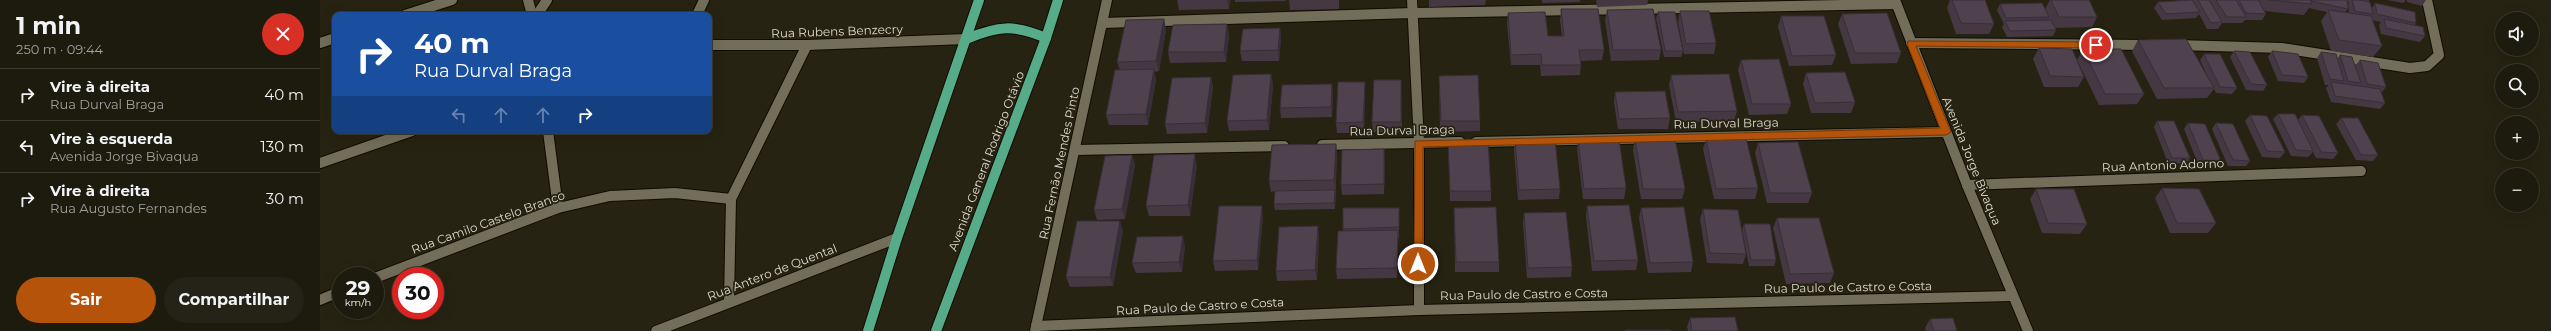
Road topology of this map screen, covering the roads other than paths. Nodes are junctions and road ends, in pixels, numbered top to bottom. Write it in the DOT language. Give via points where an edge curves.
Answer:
graph roads {
  1 [pos="452,0"];
  2 [pos="528,0"];
  3 [pos="547,0"];
  4 [pos="704,0"];
  5 [pos="979,0"];
  6 [pos="1058,0"];
  7 [pos="1107,0"];
  8 [pos="1412,0"];
  9 [pos="2427,0"];
  10 [pos="1896,2"];
  11 [pos="414,12"];
  12 [pos="531,12"];
  13 [pos="539,12"];
  14 [pos="698,12"];
  15 [pos="1413,13"];
  16 [pos="1103,23"];
  17 [pos="1046,38"];
  18 [pos="332,39"];
  19 [pos="966,39"];
  20 [pos="320,43"];
  21 [pos="1911,44"];
  22 [pos="807,45"];
  23 [pos="712,46"];
  24 [pos="1946,132"];
  25 [pos="403,134"];
  26 [pos="548,134"];
  27 [pos="1418,143"];
  28 [pos="1315,145"];
  29 [pos="1291,146"];
  30 [pos="1075,150"];
  31 [pos="320,163"];
  32 [pos="2361,171"];
  33 [pos="1967,185"];
  34 [pos="731,199"];
  35 [pos="558,208"];
  36 [pos="897,238"];
  37 [pos="384,275"];
  38 [pos="332,295"];
  39 [pos="2012,296"];
  40 [pos="320,300"];
  41 [pos="729,301"];
  42 [pos="1418,310"];
  43 [pos="1035,329"];
  44 [pos="656,331"];
  45 [pos="868,331"];
  46 [pos="936,331"];
  47 [pos="2028,331"];
  1 -- 11 [label="street"];
  2 -- 12 [label="street"];
  3 -- 13 [label="street"];
  4 -- 14 [label="street"];
  5 -- 19 [label="main road"];
  6 -- 17 [label="main road, Avenida General Rodrigo Otávio"];
  7 -- 16 [label="street, Rua Fernão Mendes Pinto"];
  8 -- 15 [label="street"];
  9 -- 21 [label="street" via="2439,55 2434,62 2423,67 2359,61 2317,52 2273,47"];
  10 -- 15 [label="street"];
  10 -- 21 [label="street, Avenida Jorge Bivaqua"];
  15 -- 16 [label="street"];
  15 -- 27 [label="street"];
  16 -- 30 [label="street, Rua Fernão Mendes Pinto"];
  17 -- 19 [label="main road" via="1025,28 1010,26 993,28"];
  17 -- 46 [label="main road, Avenida General Rodrigo Otávio"];
  18 -- 20 [label="street"];
  19 -- 22 [label="street, Rua Rubens Benzecry"];
  19 -- 36 [label="main road"];
  21 -- 24 [label="street, Avenida Jorge Bivaqua"];
  22 -- 23 [label="street, Rua Rubens Benzecry"];
  22 -- 34 [label="street"];
  24 -- 27 [label="street, Rua Durval Braga"];
  24 -- 33 [label="street, Avenida Jorge Bivaqua"];
  25 -- 31 [label="street"];
  26 -- 35 [label="street"];
  27 -- 28 [label="street, Rua Durval Braga"];
  27 -- 42 [label="street"];
  29 -- 30 [label="street"];
  30 -- 43 [label="street, Rua Fernão Mendes Pinto"];
  32 -- 33 [label="street, Rua Antonio Adorno"];
  33 -- 39 [label="street, Avenida Jorge Bivaqua"];
  34 -- 35 [label="street, Rua Camilo Castelo Branco" via="675,193 648,194 610,196"];
  34 -- 41 [label="street"];
  35 -- 37 [label="street, Rua Camilo Castelo Branco"];
  36 -- 41 [label="street, Rua Antero de Quental"];
  36 -- 45 [label="main road"];
  38 -- 40 [label="street"];
  39 -- 42 [label="street, Rua Paulo de Castro e Costa"];
  39 -- 47 [label="street, Avenida Jorge Bivaqua"];
  41 -- 44 [label="street, Rua Antero de Quental"];
  42 -- 43 [label="street, Rua Paulo de Castro e Costa"];
}
